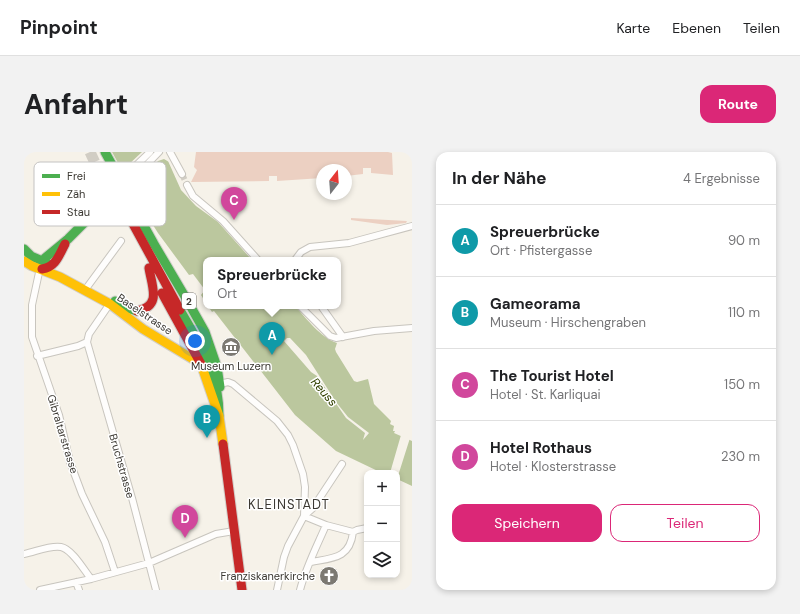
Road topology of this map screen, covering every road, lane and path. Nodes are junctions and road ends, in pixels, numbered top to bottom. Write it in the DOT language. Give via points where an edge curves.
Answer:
graph roads {
  1 [pos="105,152"];
  2 [pos="150,152"];
  3 [pos="159,152"];
  4 [pos="170,152"];
  5 [pos="110,162"];
  6 [pos="142,162"];
  7 [pos="149,162"];
  8 [pos="182,174"];
  9 [pos="187,185"];
  10 [pos="81,226"];
  11 [pos="133,226"];
  12 [pos="136,226"];
  13 [pos="144,226"];
  14 [pos="412,226"];
  15 [pos="68,239"];
  16 [pos="120,241"];
  17 [pos="24,249"];
  18 [pos="255,257"];
  19 [pos="297,257"];
  20 [pos="24,261"];
  21 [pos="41,265"];
  22 [pos="53,266"];
  23 [pos="149,268"];
  24 [pos="86,288"];
  25 [pos="111,302"];
  26 [pos="303,309"];
  27 [pos="323,309"];
  28 [pos="412,328"];
  29 [pos="343,337"];
  30 [pos="87,342"];
  31 [pos="37,356"];
  32 [pos="202,364"];
  33 [pos="218,383"];
  34 [pos="219,416"];
  35 [pos="342,464"];
  36 [pos="304,516"];
  37 [pos="326,525"];
  38 [pos="364,529"];
  39 [pos="234,531"];
  40 [pos="353,532"];
  41 [pos="24,554"];
  42 [pos="311,562"];
  43 [pos="149,563"];
  44 [pos="115,572"];
  45 [pos="91,579"];
  46 [pos="76,582"];
  47 [pos="40,590"];
  48 [pos="79,590"];
  49 [pos="156,590"];
  50 [pos="242,590"];
  51 [pos="277,590"];
  52 [pos="300,590"];
  1 -- 5 [label="main road"];
  2 -- 6 [label="street"];
  3 -- 7 [label="street"];
  4 -- 8 [label="street"];
  9 -- 18 [label="street" via="193,196 223,221"];
  10 -- 15 [label="main road"];
  11 -- 23 [label="main road"];
  12 -- 33 [label="main road" via="153,263 205,353"];
  13 -- 33 [label="main road, 2" via="184,292 209,341 216,361"];
  14 -- 19 [label="street" via="349,242 310,247"];
  15 -- 21 [label="main road" via="52,251"];
  15 -- 22 [label="main road"];
  16 -- 24 [label="street"];
  17 -- 21 [label="main road, Baselstrasse"];
  20 -- 21 [label="main road, Baselstrasse"];
  21 -- 22 [label="main road, Baselstrasse"];
  21 -- 24 [label="main road, Baselstrasse" via="60,277"];
  21 -- 31 [label="street, Gibraltarstrasse" via="32,305 31,324"];
  22 -- 24 [label="main road, Baselstrasse"];
  23 -- 25 [label="main road, Baselstrasse" via="155,290 152,303 147,308 137,311"];
  23 -- 32 [label="main road"];
  24 -- 25 [label="main road, Baselstrasse"];
  25 -- 30 [label="street" via="88,334"];
  25 -- 32 [label="main road, Baselstrasse" via="142,329"];
  26 -- 29 [label="street" via="330,336"];
  27 -- 29 [label="street"];
  28 -- 29 [label="street"];
  30 -- 31 [label="street"];
  30 -- 43 [label="street, Bruchstrasse"];
  31 -- 44 [label="street, Gibraltarstrasse" via="59,415 70,462 105,542"];
  32 -- 34 [label="main road, 2"];
  33 -- 34 [label="main road, 2"];
  33 -- 36 [label="street" via="233,384 277,421 288,435 303,474"];
  34 -- 39 [label="main road, 2"];
  35 -- 36 [label="street" via="313,508"];
  36 -- 37 [label="street"];
  36 -- 51 [label="street" via="284,557"];
  37 -- 40 [label="street"];
  37 -- 42 [label="street"];
  38 -- 40 [label="street"];
  39 -- 43 [label="street" via="216,534"];
  39 -- 50 [label="main road, 2"];
  40 -- 42 [label="street" via="352,539 340,556"];
  41 -- 45 [label="street" via="60,546 66,548"];
  42 -- 52 [label="street"];
  43 -- 44 [label="street"];
  43 -- 49 [label="street, Bruchstrasse"];
  44 -- 45 [label="street"];
  45 -- 46 [label="street"];
  46 -- 47 [label="street"];
  46 -- 48 [label="street"];
}
